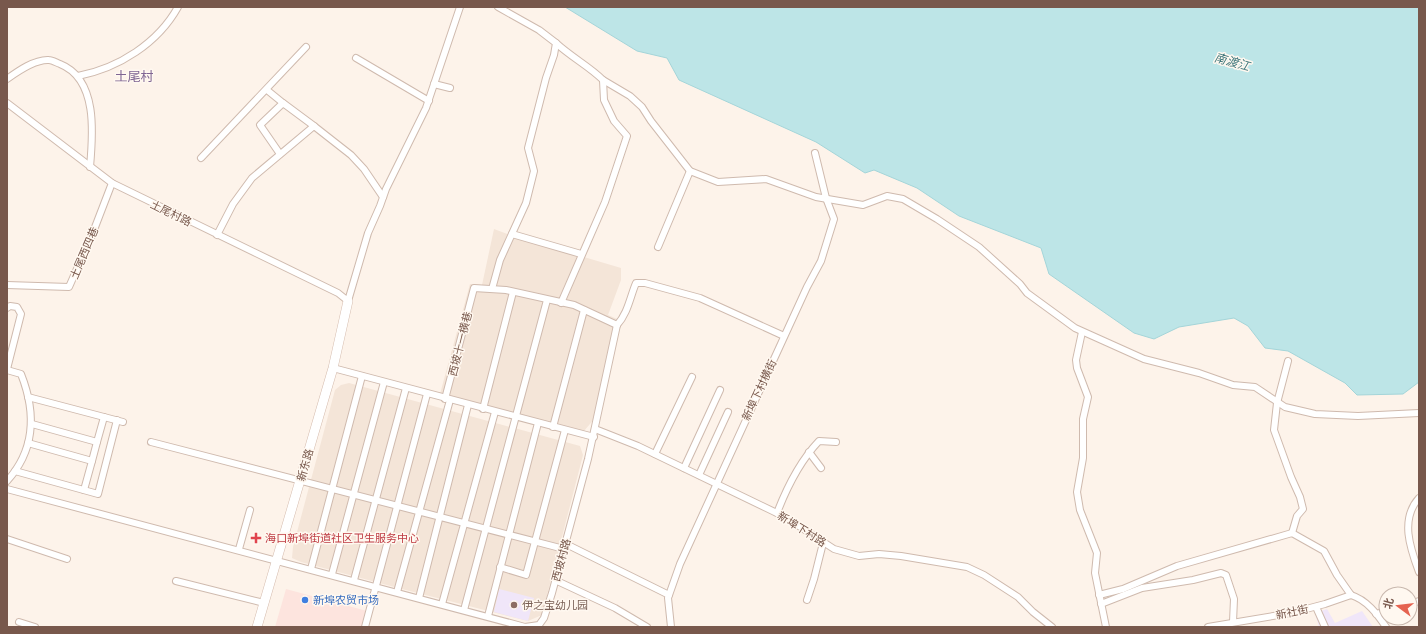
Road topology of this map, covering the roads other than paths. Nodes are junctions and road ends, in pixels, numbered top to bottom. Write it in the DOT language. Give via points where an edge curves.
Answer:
graph roads {
  1 [pos="178,7"];
  2 [pos="460,7"];
  3 [pos="498,7"];
  4 [pos="556,43"];
  5 [pos="306,47"];
  6 [pos="356,58"];
  7 [pos="78,76"];
  8 [pos="7,79"];
  9 [pos="603,80"];
  10 [pos="434,84"];
  11 [pos="450,88"];
  12 [pos="267,90"];
  13 [pos="429,101"];
  14 [pos="7,103"];
  15 [pos="283,103"];
  16 [pos="314,126"];
  17 [pos="815,153"];
  18 [pos="280,154"];
  19 [pos="201,158"];
  20 [pos="90,167"];
  21 [pos="690,171"];
  22 [pos="112,183"];
  23 [pos="383,197"];
  24 [pos="826,198"];
  25 [pos="512,234"];
  26 [pos="217,235"];
  27 [pos="658,247"];
  28 [pos="581,254"];
  29 [pos="7,285"];
  30 [pos="492,290"];
  31 [pos="513,292"];
  32 [pos="547,300"];
  33 [pos="348,301"];
  34 [pos="561,303"];
  35 [pos="7,308"];
  36 [pos="584,310"];
  37 [pos="617,325"];
  38 [pos="1082,332"];
  39 [pos="784,336"];
  40 [pos="1288,361"];
  41 [pos="333,368"];
  42 [pos="7,369"];
  43 [pos="362,376"];
  44 [pos="692,377"];
  45 [pos="384,382"];
  46 [pos="406,388"];
  47 [pos="720,390"];
  48 [pos="427,394"];
  49 [pos="28,397"];
  50 [pos="448,400"];
  51 [pos="1276,403"];
  52 [pos="468,405"];
  53 [pos="483,409"];
  54 [pos="495,412"];
  55 [pos="728,412"];
  56 [pos="1419,413"];
  57 [pos="104,417"];
  58 [pos="517,417"];
  59 [pos="538,423"];
  60 [pos="32,424"];
  61 [pos="554,427"];
  62 [pos="596,429"];
  63 [pos="565,430"];
  64 [pos="594,437"];
  65 [pos="97,442"];
  66 [pos="151,442"];
  67 [pos="836,442"];
  68 [pos="28,443"];
  69 [pos="808,452"];
  70 [pos="655,454"];
  71 [pos="92,461"];
  72 [pos="684,468"];
  73 [pos="821,468"];
  74 [pos="15,471"];
  75 [pos="699,475"];
  76 [pos="7,481"];
  77 [pos="301,481"];
  78 [pos="716,484"];
  79 [pos="7,489"];
  80 [pos="332,489"];
  81 [pos="84,490"];
  82 [pos="354,494"];
  83 [pos="1419,498"];
  84 [pos="376,500"];
  85 [pos="397,506"];
  86 [pos="250,510"];
  87 [pos="419,511"];
  88 [pos="777,513"];
  89 [pos="440,517"];
  90 [pos="465,523"];
  91 [pos="486,529"];
  92 [pos="1292,533"];
  93 [pos="509,535"];
  94 [pos="7,539"];
  95 [pos="535,541"];
  96 [pos="823,543"];
  97 [pos="565,546"];
  98 [pos="239,549"];
  99 [pos="67,559"];
  100 [pos="278,560"];
  101 [pos="500,567"];
  102 [pos="311,569"];
  103 [pos="1419,572"];
  104 [pos="332,574"];
  105 [pos="354,580"];
  106 [pos="555,580"];
  107 [pos="176,581"];
  108 [pos="375,586"];
  109 [pos="397,592"];
  110 [pos="669,595"];
  111 [pos="1100,595"];
  112 [pos="1351,595"];
  113 [pos="419,598"];
  114 [pos="807,600"];
  115 [pos="264,603"];
  116 [pos="442,604"];
  117 [pos="1101,604"];
  118 [pos="1316,606"];
  119 [pos="464,610"];
  120 [pos="1376,614"];
  121 [pos="488,616"];
  122 [pos="19,622"];
  123 [pos="1233,622"];
  124 [pos="539,626"];
  125 [pos="35,627"];
  126 [pos="257,627"];
  127 [pos="365,627"];
  128 [pos="647,627"];
  129 [pos="671,627"];
  130 [pos="1052,627"];
  131 [pos="1106,627"];
  132 [pos="1208,627"];
  133 [pos="1325,627"];
  134 [pos="1386,627"];
  1 -- 7 [label="street" via="162,31 139,51 91,74"];
  2 -- 10 [label="street"];
  3 -- 4 [label="street" via="539,30"];
  4 -- 9 [label="street"];
  4 -- 25 [label="street" via="528,148 534,172 526,202"];
  5 -- 12 [label="street"];
  6 -- 13 [label="street"];
  7 -- 8 [label="street" via="67,67 49,60 35,63"];
  7 -- 20 [label="street" via="89,103 92,142"];
  9 -- 21 [label="street" via="630,96 642,107"];
  9 -- 28 [label="street" via="604,100 614,121 627,136 605,202"];
  10 -- 11 [label="street"];
  10 -- 13 [label="street"];
  12 -- 15 [label="street"];
  12 -- 19 [label="street"];
  13 -- 23 [label="street"];
  14 -- 20 [label="street, 土尾村路"];
  15 -- 16 [label="street"];
  15 -- 18 [label="street" via="260,125"];
  16 -- 18 [label="street"];
  16 -- 23 [label="street" via="351,155"];
  17 -- 24 [label="street, 新埠下村横街"];
  18 -- 26 [label="street" via="252,178 233,204"];
  20 -- 22 [label="street, 土尾村路"];
  21 -- 24 [label="street" via="718,182 766,179 816,197"];
  21 -- 27 [label="street"];
  22 -- 26 [label="street, 土尾村路"];
  22 -- 29 [label="street, 土尾西四巷" via="69,287"];
  23 -- 33 [label="street" via="368,233"];
  24 -- 38 [label="street" via="863,205 887,196 903,200 937,219 979,248 1027,293"];
  24 -- 39 [label="street, 新埠下村横街" via="834,219 821,261"];
  25 -- 28 [label="street"];
  25 -- 30 [label="street" via="500,260"];
  26 -- 33 [label="street, 土尾村路" via="338,293"];
  28 -- 34 [label="street"];
  30 -- 31 [label="street"];
  30 -- 50 [label="street, 西坡十一横巷" via="474,288"];
  31 -- 32 [label="street"];
  31 -- 53 [label="street"];
  32 -- 34 [label="street"];
  32 -- 58 [label="street"];
  33 -- 41 [label="street, 新东路"];
  34 -- 36 [label="street"];
  35 -- 42 [label="street" via="17,308 21,314"];
  36 -- 37 [label="street"];
  36 -- 61 [label="street"];
  37 -- 39 [label="street" via="629,305 636,283 645,283 700,298"];
  37 -- 62 [label="street, 西坡村路"];
  38 -- 51 [label="street" via="1144,359 1233,385 1255,387"];
  38 -- 111 [label="street" via="1076,360 1088,397 1083,419 1083,458 1077,492 1080,510 1097,553 1095,573"];
  39 -- 78 [label="street, 新埠下村横街"];
  40 -- 51 [label="street"];
  41 -- 43 [label="street"];
  41 -- 77 [label="street, 新东路"];
  42 -- 49 [label="street" via="21,374"];
  43 -- 45 [label="street"];
  43 -- 80 [label="street"];
  44 -- 70 [label="street"];
  45 -- 46 [label="street"];
  45 -- 82 [label="street"];
  46 -- 48 [label="street"];
  46 -- 84 [label="street"];
  47 -- 72 [label="street"];
  48 -- 50 [label="street"];
  48 -- 85 [label="street"];
  49 -- 57 [label="street"];
  49 -- 60 [label="street"];
  50 -- 52 [label="street"];
  50 -- 87 [label="street, 西坡十一横巷"];
  51 -- 56 [label="street" via="1315,414 1358,416"];
  51 -- 92 [label="street" via="1274,430 1290,477 1300,497 1302,509"];
  52 -- 53 [label="street"];
  52 -- 89 [label="street"];
  53 -- 54 [label="street"];
  54 -- 58 [label="street"];
  54 -- 90 [label="street"];
  55 -- 75 [label="street"];
  57 -- 65 [label="street"];
  57 -- 81 [label="street" via="120,421 98,494"];
  58 -- 59 [label="street"];
  58 -- 91 [label="street"];
  59 -- 61 [label="street"];
  59 -- 93 [label="street"];
  60 -- 65 [label="street"];
  60 -- 68 [label="street"];
  61 -- 63 [label="street"];
  62 -- 64 [label="street, 西坡村路"];
  62 -- 70 [label="street, 新埠下村路"];
  63 -- 64 [label="street"];
  63 -- 95 [label="street"];
  64 -- 97 [label="street, 西坡村路"];
  65 -- 71 [label="street"];
  66 -- 77 [label="street"];
  67 -- 69 [label="street" via="819,441"];
  68 -- 71 [label="street"];
  68 -- 74 [label="street"];
  69 -- 73 [label="street"];
  69 -- 88 [label="street"];
  70 -- 72 [label="street, 新埠下村路"];
  71 -- 81 [label="street"];
  72 -- 75 [label="street, 新埠下村路"];
  74 -- 76 [label="street"];
  74 -- 81 [label="street"];
  75 -- 78 [label="street, 新埠下村路"];
  77 -- 80 [label="street"];
  77 -- 100 [label="street, 新东路"];
  78 -- 88 [label="street, 新埠下村路"];
  78 -- 110 [label="street, 新埠下村横街"];
  79 -- 98 [label="street, 西坡村路"];
  80 -- 82 [label="street"];
  80 -- 102 [label="street"];
  82 -- 84 [label="street"];
  82 -- 104 [label="street"];
  83 -- 103 [label="street" via="1410,510 1408,522 1412,552"];
  84 -- 85 [label="street"];
  84 -- 105 [label="street"];
  85 -- 87 [label="street"];
  85 -- 108 [label="street"];
  86 -- 98 [label="street"];
  87 -- 89 [label="street"];
  87 -- 109 [label="street, 西坡十一横巷"];
  88 -- 96 [label="street, 新埠下村路"];
  89 -- 90 [label="street"];
  89 -- 113 [label="street"];
  90 -- 91 [label="street"];
  90 -- 116 [label="street"];
  91 -- 93 [label="street"];
  91 -- 119 [label="street"];
  92 -- 111 [label="street" via="1177,566 1123,589"];
  92 -- 112 [label="street" via="1324,551"];
  93 -- 95 [label="street"];
  93 -- 101 [label="street"];
  94 -- 99 [label="street"];
  95 -- 97 [label="street"];
  95 -- 101 [label="street" via="526,575"];
  96 -- 114 [label="street"];
  96 -- 130 [label="street, 新埠下村路" via="859,556 901,556 967,567 1018,598"];
  97 -- 106 [label="street, 西坡村路"];
  97 -- 110 [label="street"];
  98 -- 100 [label="street, 西坡村路"];
  100 -- 102 [label="street, 西坡村路"];
  100 -- 115 [label="street, 新东路"];
  101 -- 121 [label="street"];
  102 -- 104 [label="street, 西坡村路"];
  104 -- 105 [label="street, 西坡村路"];
  105 -- 108 [label="street, 西坡村路"];
  106 -- 124 [label="street, 西坡村路" via="544,618"];
  106 -- 128 [label="street" via="615,608"];
  107 -- 115 [label="street"];
  108 -- 109 [label="street, 西坡村路"];
  108 -- 127 [label="street"];
  109 -- 113 [label="street, 西坡村路"];
  110 -- 129 [label="street, 新埠下村横街"];
  111 -- 117 [label="street"];
  112 -- 118 [label="street, 新社街"];
  112 -- 120 [label="street" via="1359,597"];
  113 -- 116 [label="street, 西坡村路"];
  115 -- 126 [label="street, 新东路"];
  116 -- 119 [label="street, 西坡村路"];
  117 -- 123 [label="street" via="1142,588 1220,573 1226,576 1234,599"];
  117 -- 131 [label="street"];
  118 -- 123 [label="street, 新社街"];
  118 -- 133 [label="street"];
  119 -- 121 [label="street, 西坡村路"];
  120 -- 134 [label="street"];
  121 -- 124 [label="street, 西坡村路" via="525,626"];
  122 -- 125 [label="street"];
  123 -- 132 [label="street, 新社街"];
}
